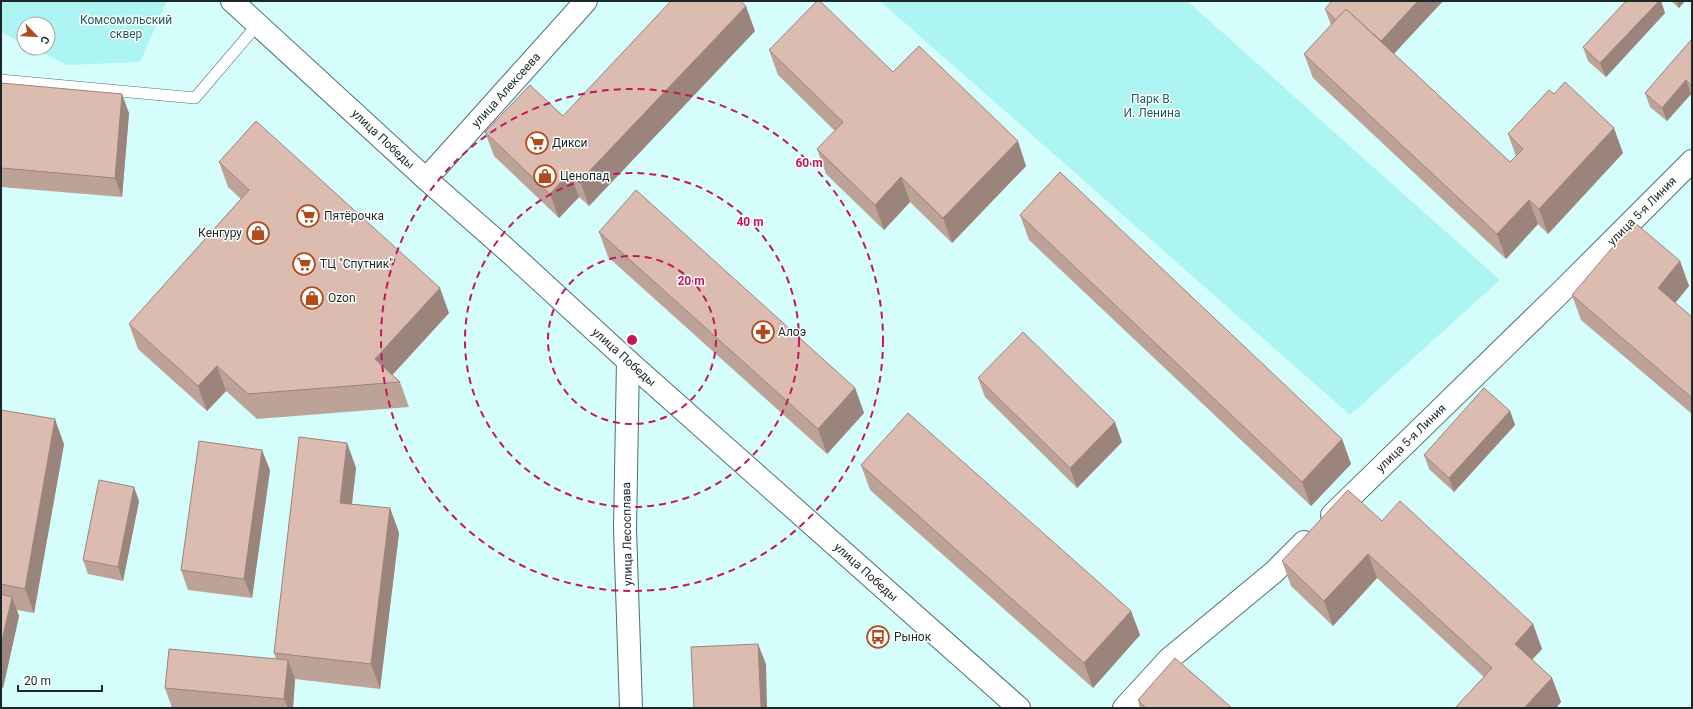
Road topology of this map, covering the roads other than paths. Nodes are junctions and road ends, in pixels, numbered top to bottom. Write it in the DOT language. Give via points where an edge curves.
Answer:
graph roads {
  1 [pos="232,1"];
  2 [pos="586,1"];
  3 [pos="258,24"];
  4 [pos="1,80"];
  5 [pos="1692,161"];
  6 [pos="426,179"];
  7 [pos="628,361"];
  8 [pos="631,708"];
  9 [pos="1019,708"];
  10 [pos="1124,708"];
  1 -- 3 [label="street, улица Победы"];
  2 -- 6 [label="street, улица Алексеева"];
  3 -- 4 [label="lane" via="195,98"];
  3 -- 6 [label="street, улица Победы"];
  5 -- 10 [label="street, улица 5-я Линия" via="1557,297 1274,572 1168,659"];
  6 -- 7 [label="street, улица Победы"];
  7 -- 8 [label="street, улица Лесосплава" via="625,529"];
  7 -- 9 [label="street, улица Победы"];
}
